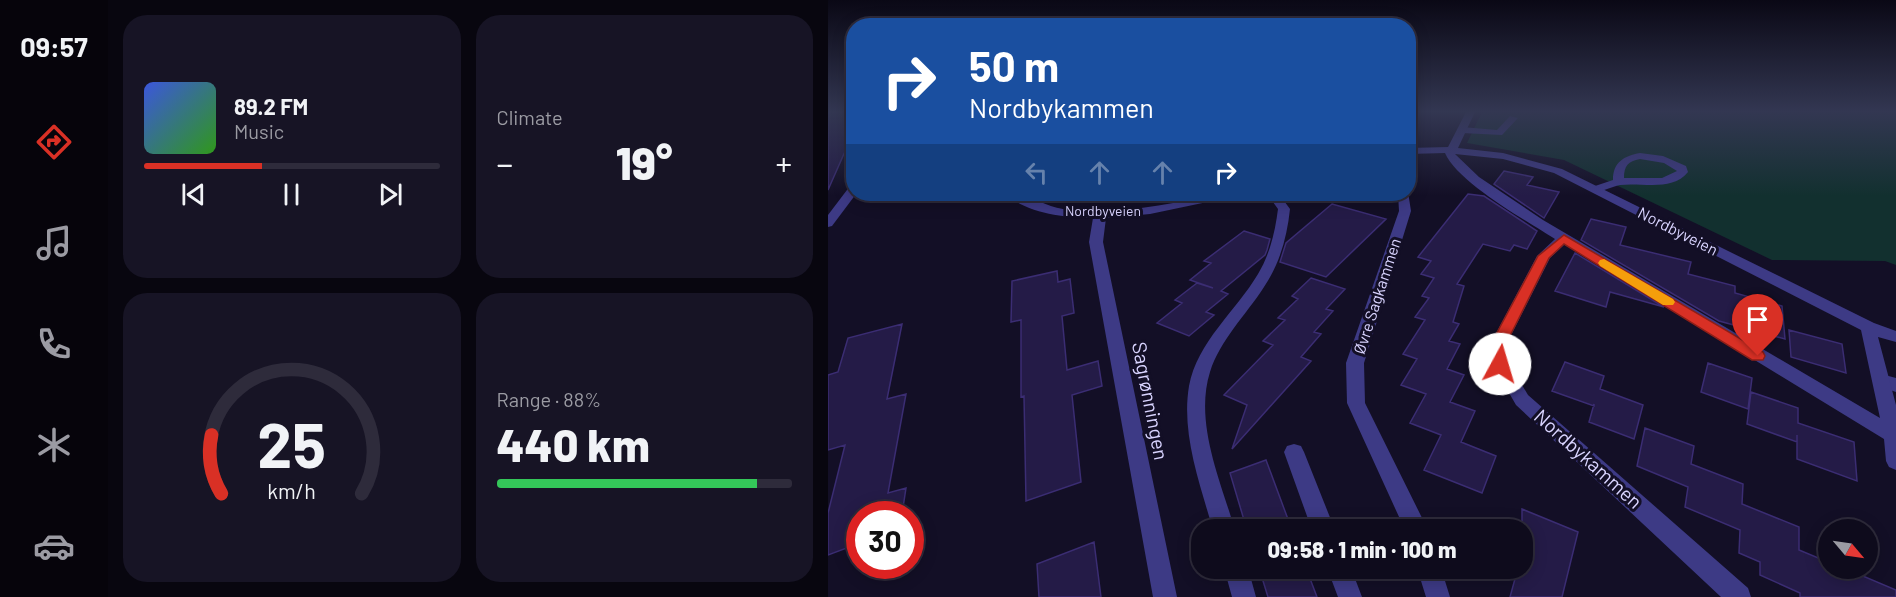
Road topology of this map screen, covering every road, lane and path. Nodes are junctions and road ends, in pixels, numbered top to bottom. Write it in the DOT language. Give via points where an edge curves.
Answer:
graph roads {
  1 [pos="1457,140"];
  2 [pos="1453,149"];
  3 [pos="1416,151"];
  4 [pos="1619,182"];
  5 [pos="1596,189"];
  6 [pos="846,199"];
  7 [pos="1025,201"];
  8 [pos="1197,201"];
  9 [pos="1278,201"];
  10 [pos="1404,201"];
  11 [pos="1100,214"];
  12 [pos="828,223"];
  13 [pos="1564,238"];
  14 [pos="1868,327"];
  15 [pos="1896,337"];
  16 [pos="1888,383"];
  17 [pos="1895,447"];
  18 [pos="1294,452"];
  19 [pos="1896,460"];
  20 [pos="1221,519"];
  21 [pos="1320,519"];
  22 [pos="1412,519"];
  23 [pos="1239,579"];
  24 [pos="1343,579"];
  25 [pos="1432,579"];
  26 [pos="1165,597"];
  27 [pos="1244,597"];
  28 [pos="1350,597"];
  29 [pos="1438,597"];
  30 [pos="1739,597"];
  1 -- 2 [label="street"];
  2 -- 3 [label="street, Nordbyveien"];
  2 -- 5 [label="street, Nordbyveien" via="1528,160"];
  2 -- 13 [label="street" via="1453,160 1480,183"];
  4 -- 4 [label="street" via="1663,180 1683,172 1676,163 1643,156 1624,162 1619,169"];
  4 -- 5 [label="street"];
  5 -- 14 [label="street, Nordbyveien"];
  6 -- 12 [label="street"];
  7 -- 11 [label="street, Nordbyveien" via="1047,210"];
  8 -- 11 [label="street, Nordbyveien"];
  9 -- 20 [label="street" via="1284,209 1280,241 1265,275 1210,355 1198,385 1198,437"];
  10 -- 22 [label="street, Øvre Sagkammen" via="1405,211 1355,363 1356,403"];
  11 -- 26 [label="street, Sagrønningen" via="1096,242"];
  13 -- 17 [label="street" via="1816,391"];
  13 -- 30 [label="street, Nordbykammen" via="1544,256 1500,340 1500,364 1522,400"];
  14 -- 15 [label="street, Nordbyveien"];
  14 -- 16 [label="street"];
  16 -- 17 [label="street"];
  17 -- 19 [label="street"];
  18 -- 21 [label="street"];
  23 -- 27 [label="street"];
  24 -- 28 [label="street"];
  25 -- 29 [label="street"];
}
